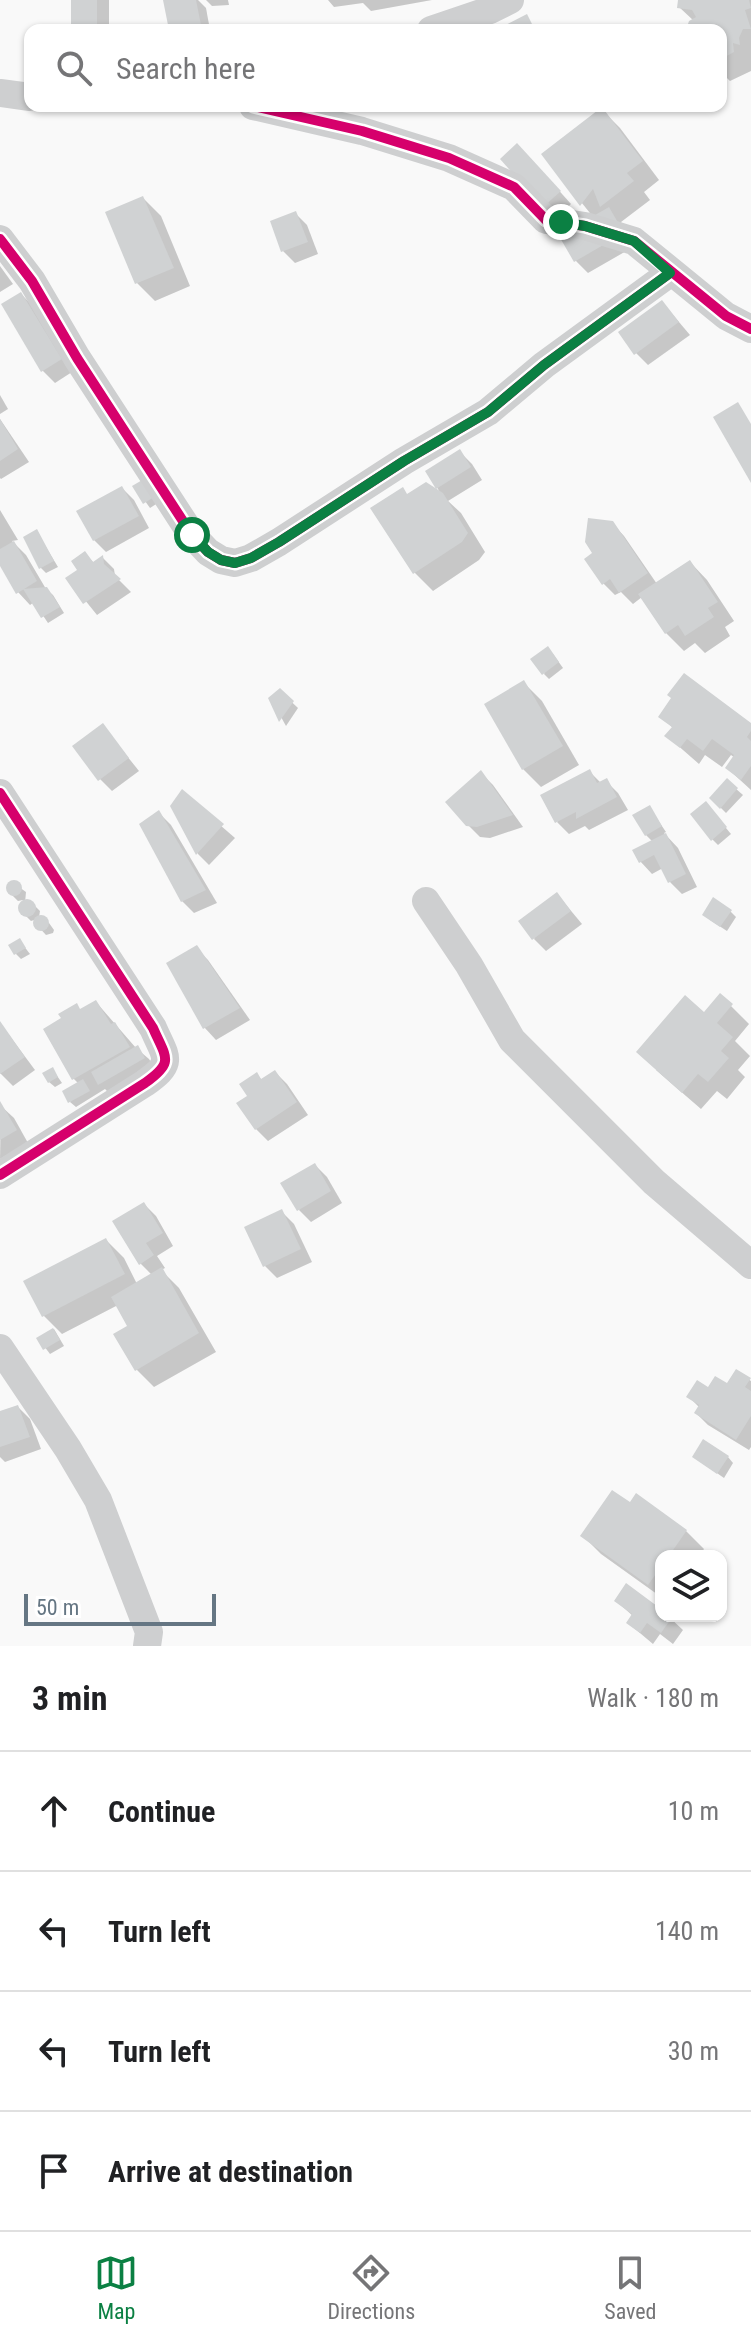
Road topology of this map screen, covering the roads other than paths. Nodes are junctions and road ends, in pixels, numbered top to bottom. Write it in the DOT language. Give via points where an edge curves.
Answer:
graph roads {
  1 [pos="510,0"];
  2 [pos="449,24"];
  3 [pos="0,93"];
  4 [pos="24,96"];
  5 [pos="279,112"];
  6 [pos="0,239"];
  7 [pos="670,273"];
  8 [pos="751,329"];
  9 [pos="0,793"];
  10 [pos="426,901"];
  11 [pos="0,1175"];
  12 [pos="751,1265"];
  13 [pos="0,1348"];
  14 [pos="147,1646"];
  1 -- 2 [label="street"];
  3 -- 4 [label="street"];
  5 -- 7 [label="street" via="449,158 514,187 546,220 634,241"];
  6 -- 7 [label="street" via="192,535 208,552 235,563 279,542 488,412"];
  7 -- 8 [label="street"];
  9 -- 11 [label="street" via="153,1028 166,1058 163,1070 145,1083"];
  10 -- 12 [label="street" via="512,1040 654,1182"];
  13 -- 14 [label="street" via="98,1500 149,1632"];
}
